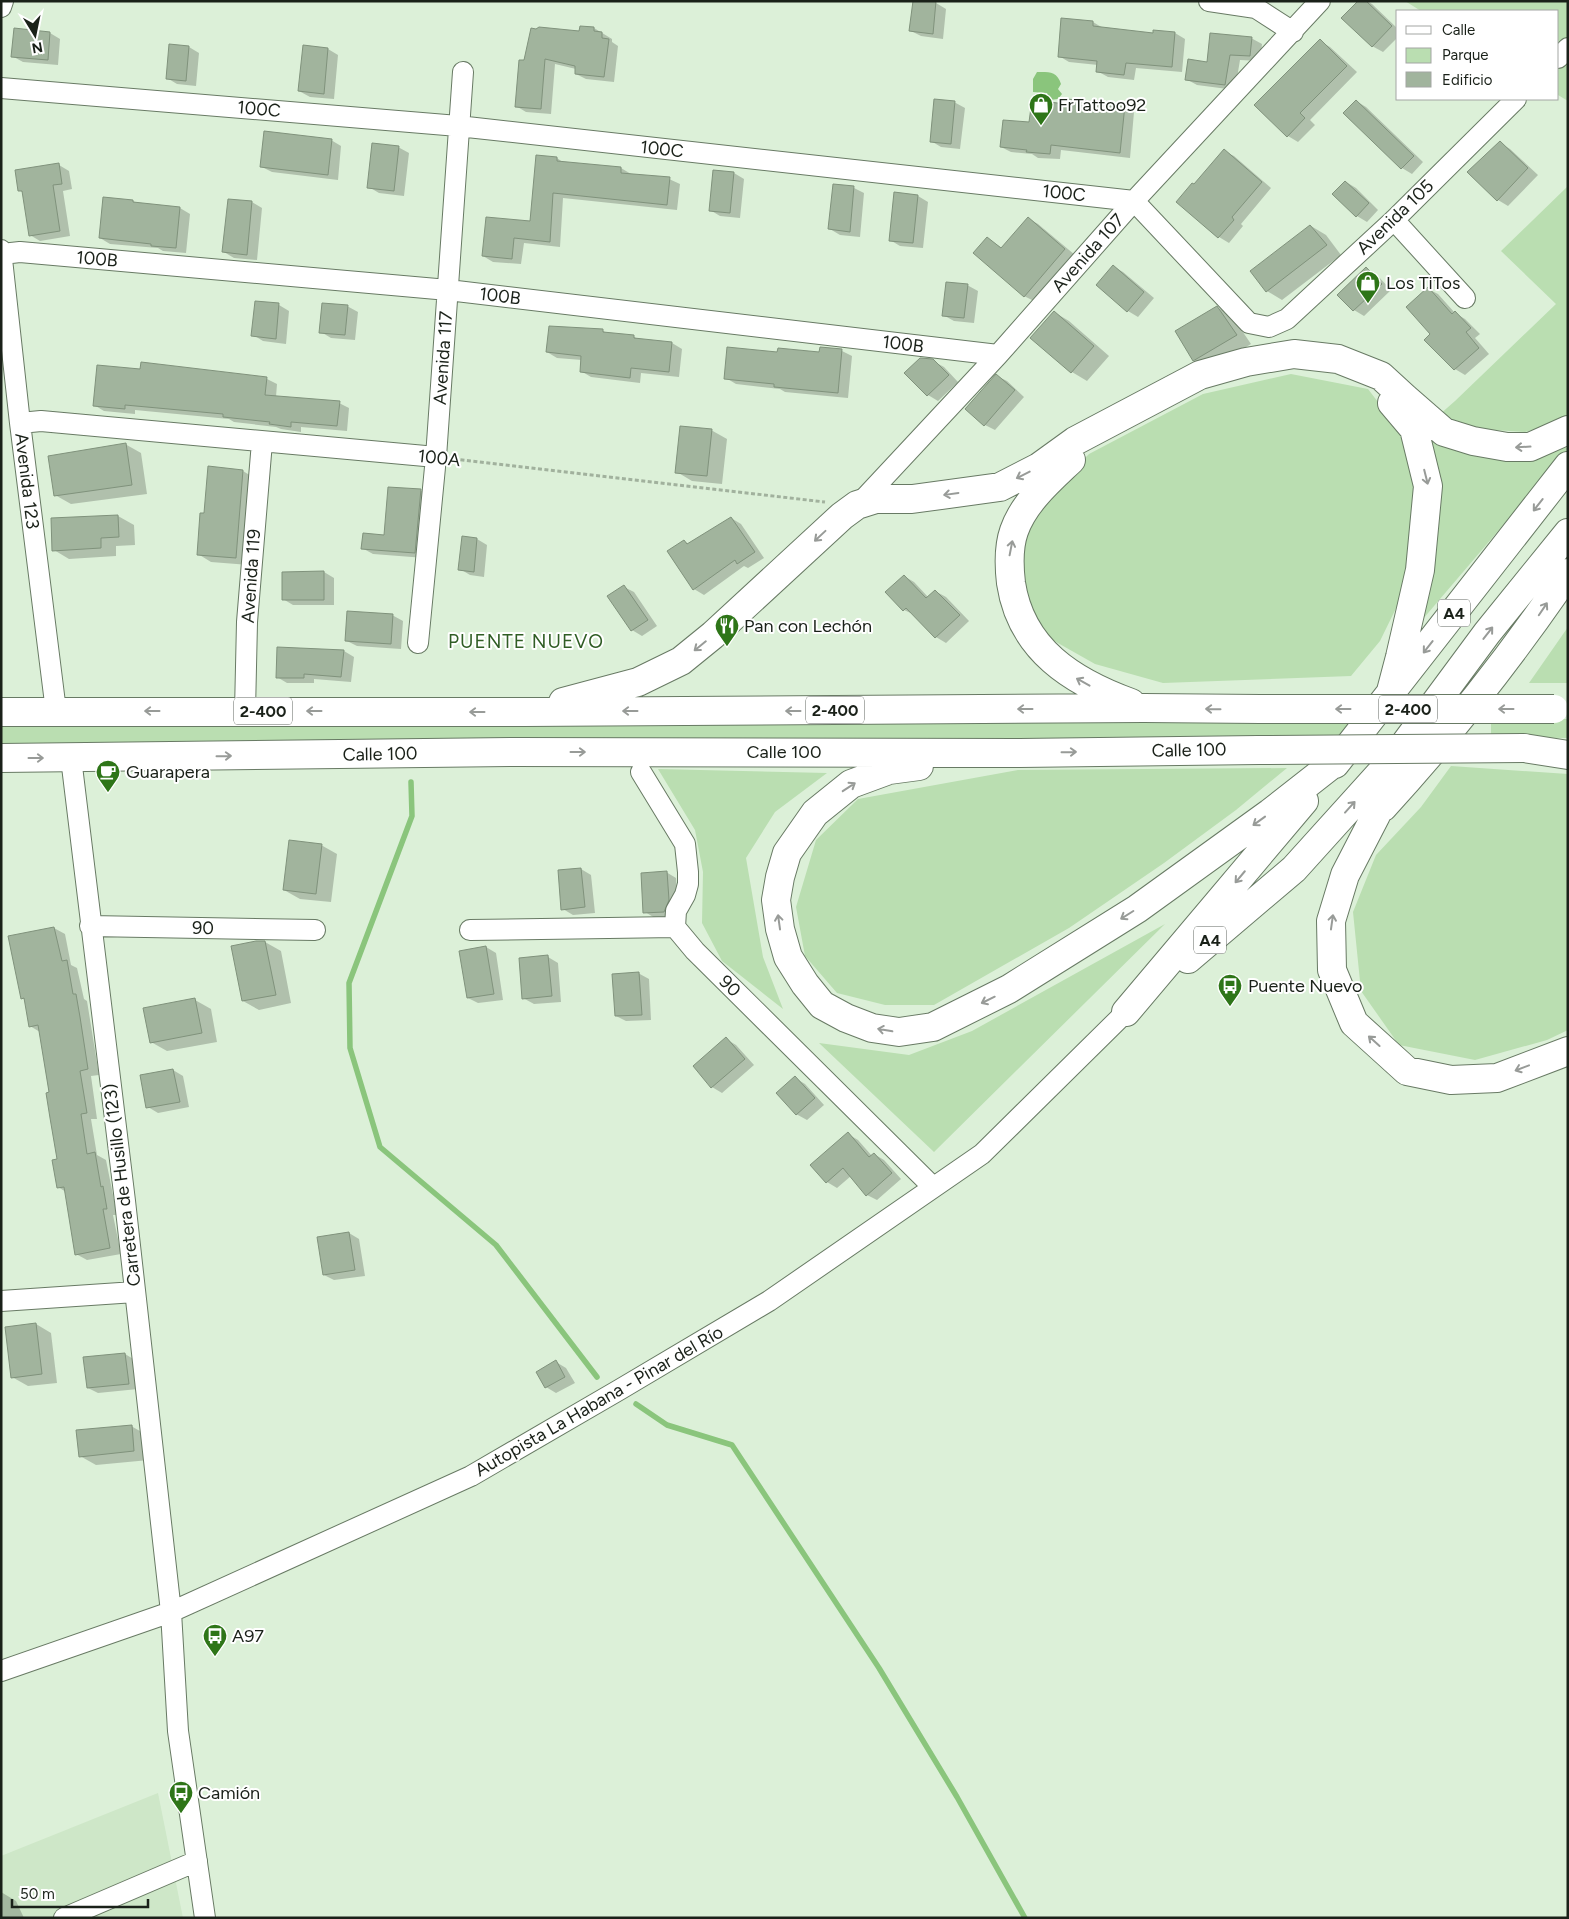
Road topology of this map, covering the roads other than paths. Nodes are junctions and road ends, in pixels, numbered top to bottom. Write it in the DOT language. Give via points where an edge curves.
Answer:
graph roads {
  1 [pos="3,1"];
  2 [pos="1209,1"];
  3 [pos="1320,1"];
  4 [pos="1,7"];
  5 [pos="1293,32"];
  6 [pos="1568,48"];
  7 [pos="1559,57"];
  8 [pos="463,72"];
  9 [pos="1,88"];
  10 [pos="1515,100"];
  11 [pos="458,126"];
  12 [pos="1134,201"];
  13 [pos="1394,220"];
  14 [pos="1,250"];
  15 [pos="2,254"];
  16 [pos="448,290"];
  17 [pos="1465,298"];
  18 [pos="998,355"];
  19 [pos="20,423"];
  20 [pos="1568,430"];
  21 [pos="262,442"];
  22 [pos="436,457"];
  23 [pos="1568,466"];
  24 [pos="858,505"];
  25 [pos="1568,533"];
  26 [pos="1568,572"];
  27 [pos="418,643"];
  28 [pos="1390,695"];
  29 [pos="1144,708"];
  30 [pos="1561,709"];
  31 [pos="56,711"];
  32 [pos="245,711"];
  33 [pos="1,712"];
  34 [pos="525,712"];
  35 [pos="1524,748"];
  36 [pos="1568,748"];
  37 [pos="1020,753"];
  38 [pos="1568,754"];
  39 [pos="1396,756"];
  40 [pos="1,758"];
  41 [pos="70,758"];
  42 [pos="1339,758"];
  43 [pos="641,772"];
  44 [pos="1376,815"];
  45 [pos="1294,869"];
  46 [pos="90,926"];
  47 [pos="675,927"];
  48 [pos="315,930"];
  49 [pos="470,930"];
  50 [pos="1126,1012"];
  51 [pos="1568,1051"];
  52 [pos="933,1187"];
  53 [pos="135,1292"];
  54 [pos="1,1301"];
  55 [pos="171,1612"];
  56 [pos="1,1671"];
  57 [pos="197,1861"];
  58 [pos="64,1918"];
  59 [pos="205,1918"];
  1 -- 4 [label="street"];
  2 -- 5 [label="street" via="1256,8"];
  3 -- 5 [label="street, Avenida 107"];
  5 -- 12 [label="street, Avenida 107"];
  6 -- 7 [label="street"];
  8 -- 11 [label="street, Avenida 117"];
  9 -- 11 [label="street, 100C"];
  10 -- 13 [label="street, Avenida 105"];
  11 -- 12 [label="street, 100C"];
  11 -- 16 [label="street, Avenida 117"];
  12 -- 13 [label="street, Avenida 105" via="1249,323 1269,328 1287,319"];
  12 -- 18 [label="street, Avenida 107"];
  13 -- 17 [label="street"];
  14 -- 15 [label="street, Avenida 123"];
  15 -- 16 [label="street, 100B" via="20,252"];
  15 -- 19 [label="street, Avenida 123"];
  16 -- 18 [label="street, 100B"];
  16 -- 22 [label="street, Avenida 117"];
  18 -- 24 [label="street, Avenida 107"];
  19 -- 21 [label="street, 100A" via="42,421"];
  19 -- 31 [label="street, Avenida 123"];
  20 -- 24 [label="highway, one-way" via="1530,447 1473,441 1444,432 1381,376 1338,359 1294,354 1246,362 1200,375 1075,441 1038,467 1000,487 912,499 876,499"];
  21 -- 22 [label="street, 100A"];
  21 -- 32 [label="street, Avenida 119" via="247,622"];
  22 -- 27 [label="street, Avenida 117"];
  23 -- 28 [label="highway, Autopista La Habana - Pinar del Río / A4, one-way"];
  24 -- 34 [label="highway, one-way" via="680,661 632,684"];
  39 -- 25 [label="highway, Autopista La Habana - Pinar del Río / A4, one-way" via="1487,633"];
  44 -- 26 [label="highway, A4, one-way" via="1416,772 1523,638"];
  29 -- 28 [label="highway, one-way" via="1081,682 1055,662 1027,632 1013,596 1008,562 1014,530 1033,497 1082,449 1197,387 1299,367 1353,375 1387,397 1414,430 1428,486 1420,570"];
  28 -- 42 [label="highway, Autopista La Habana - Pinar del Río / A4"];
  30 -- 29 [label="highway, 2-400, one-way, bridge"];
  29 -- 34 [label="highway, 2-400, one-way"];
  32 -- 31 [label="highway, 2-400, one-way"];
  31 -- 33 [label="highway, 2-400"];
  34 -- 32 [label="highway, 2-400, one-way"];
  35 -- 36 [label="highway, Calle 100 / 2-400"];
  37 -- 35 [label="highway, Calle 100 / 2-400, one-way, bridge"];
  35 -- 38 [label="highway"];
  41 -- 37 [label="highway, Calle 100 / 2-400, one-way" via="521,752"];
  42 -- 37 [label="highway, one-way" via="1270,813 1136,909 1009,989 933,1027 899,1032 872,1028 822,1005 788,957 776,900 787,853 815,813 851,784 889,770"];
  39 -- 44 [label="highway"];
  45 -- 39 [label="highway, Autopista La Habana - Pinar del Río / A4, one-way"];
  40 -- 41 [label="highway, Calle 100 / 2-400, one-way"];
  41 -- 46 [label="street, Carretera de Husillo (123)"];
  42 -- 50 [label="highway, Autopista La Habana - Pinar del Río / A4, one-way"];
  43 -- 47 [label="street" via="685,844 688,884 676,910"];
  44 -- 45 [label="highway, A4"];
  51 -- 44 [label="highway, one-way" via="1497,1078 1451,1080 1407,1071 1354,1023 1332,970 1331,922 1345,875"];
  45 -- 50 [label="highway, Autopista La Habana - Pinar del Río / A4"];
  46 -- 48 [label="street, 90"];
  46 -- 53 [label="street, Carretera de Husillo (123)"];
  47 -- 49 [label="street"];
  47 -- 52 [label="street, 90" via="695,951"];
  50 -- 52 [label="street, Autopista La Habana - Pinar del Río" via="982,1154"];
  52 -- 55 [label="street, Autopista La Habana - Pinar del Río" via="770,1301 471,1476"];
  53 -- 54 [label="street"];
  53 -- 55 [label="street, Carretera de Husillo (123)"];
  55 -- 56 [label="street, Autopista La Habana - Pinar del Río"];
  55 -- 57 [label="street, Carretera de Husillo (123)" via="178,1730"];
  57 -- 58 [label="street"];
  57 -- 59 [label="street, Carretera de Husillo (123)"];
}
